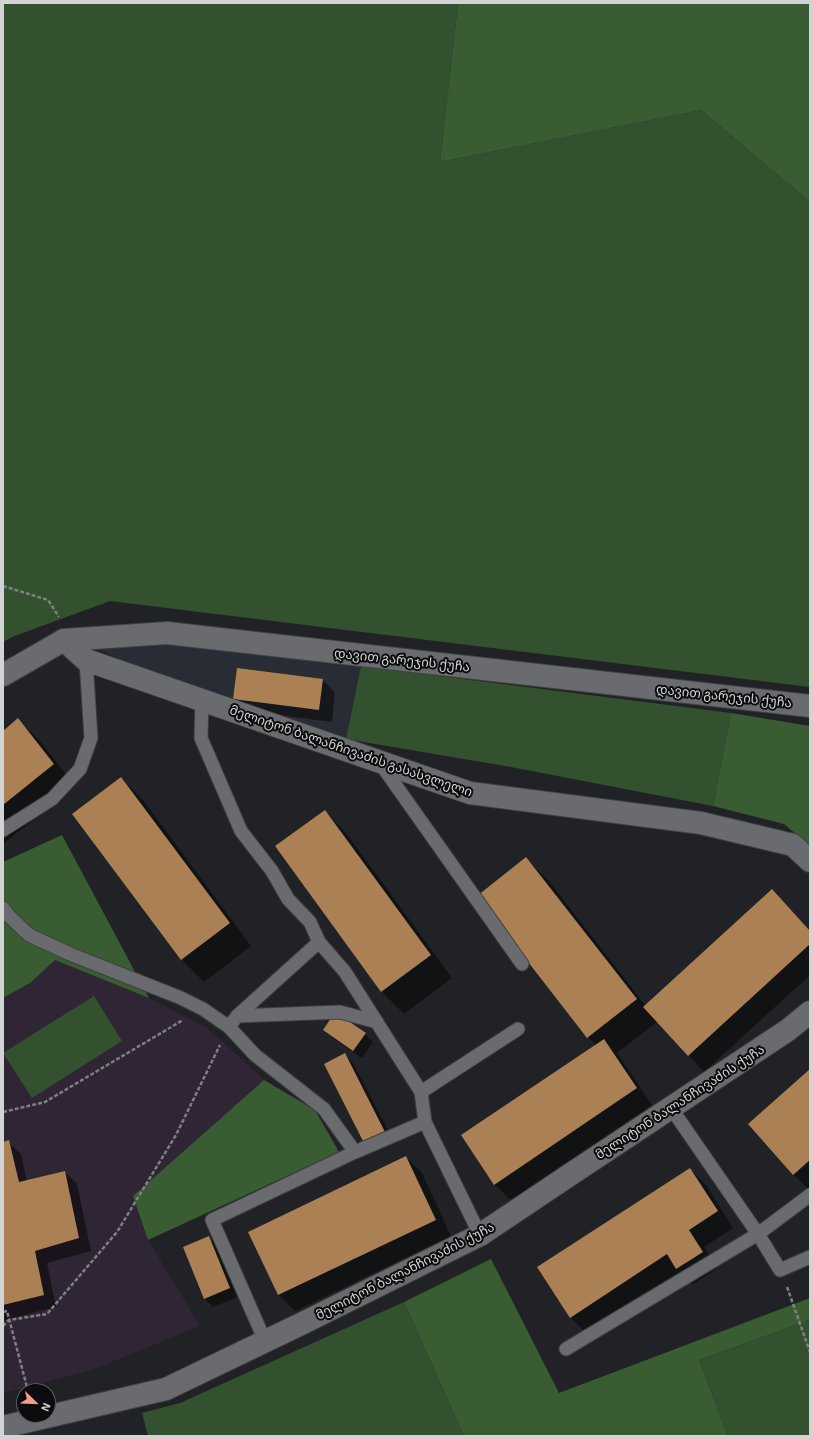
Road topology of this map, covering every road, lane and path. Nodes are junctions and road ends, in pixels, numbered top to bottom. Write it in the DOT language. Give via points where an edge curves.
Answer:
graph roads {
  1 [pos="3,586"];
  2 [pos="64,640"];
  3 [pos="86,660"];
  4 [pos="3,675"];
  5 [pos="202,701"];
  6 [pos="810,706"];
  7 [pos="379,762"];
  8 [pos="3,830"];
  9 [pos="810,861"];
  10 [pos="3,908"];
  11 [pos="319,942"];
  12 [pos="522,964"];
  13 [pos="202,1009"];
  14 [pos="810,1012"];
  15 [pos="237,1016"];
  16 [pos="377,1022"];
  17 [pos="229,1027"];
  18 [pos="518,1029"];
  19 [pos="421,1092"];
  20 [pos="671,1108"];
  21 [pos="3,1112"];
  22 [pos="425,1122"];
  23 [pos="355,1152"];
  24 [pos="810,1195"];
  25 [pos="758,1234"];
  26 [pos="480,1235"];
  27 [pos="810,1257"];
  28 [pos="780,1270"];
  29 [pos="3,1312"];
  30 [pos="9,1320"];
  31 [pos="3,1326"];
  32 [pos="266,1341"];
  33 [pos="566,1349"];
  34 [pos="810,1352"];
  35 [pos="26,1383"];
  36 [pos="3,1427"];
  1 -- 2 [label="path" via="48,600 61,619"];
  2 -- 3 [label="street, მელიტონ ბალანჩივაძის გასასვლელი"];
  2 -- 4 [label="street, დავით გარეჯის ქუჩა"];
  2 -- 6 [label="street, დავით გარეჯის ქუჩა" via="167,633"];
  3 -- 5 [label="street, მელიტონ ბალანჩივაძის გასასვლელი"];
  3 -- 8 [label="lane" via="91,738 80,769 52,799"];
  5 -- 7 [label="street, მელიტონ ბალანჩივაძის გასასვლელი"];
  5 -- 11 [label="lane" via="201,738 241,831 272,871 288,899 310,922"];
  7 -- 9 [label="street, მელიტონ ბალანჩივაძის გასასვლელი" via="470,793 701,823 793,845"];
  7 -- 12 [label="lane"];
  10 -- 13 [label="lane" via="29,935"];
  11 -- 15 [label="lane"];
  11 -- 16 [label="lane" via="345,972"];
  13 -- 17 [label="lane"];
  13 -- 21 [label="path" via="45,1102"];
  14 -- 20 [label="street, მელიტონ ბალანჩივაძის ქუჩა" via="788,1030"];
  15 -- 16 [label="lane" via="340,1012"];
  15 -- 17 [label="lane"];
  16 -- 19 [label="lane"];
  17 -- 23 [label="lane" via="255,1055 324,1109"];
  17 -- 30 [label="path" via="176,1135 117,1232 46,1314"];
  18 -- 19 [label="lane"];
  19 -- 22 [label="lane"];
  20 -- 25 [label="lane"];
  20 -- 26 [label="street, მელიტონ ბალანჩივაძის ქუჩა"];
  22 -- 23 [label="lane"];
  22 -- 26 [label="lane"];
  23 -- 32 [label="lane" via="212,1220"];
  24 -- 25 [label="lane"];
  25 -- 28 [label="lane"];
  25 -- 33 [label="lane"];
  26 -- 32 [label="street, მელიტონ ბალანჩივაძის ქუჩა"];
  27 -- 28 [label="lane"];
  28 -- 34 [label="path"];
  29 -- 30 [label="path" via="7,1311"];
  30 -- 31 [label="path"];
  30 -- 35 [label="path"];
  32 -- 36 [label="street, მელიტონ ბალანჩივაძის ქუჩა" via="166,1389"];
}
